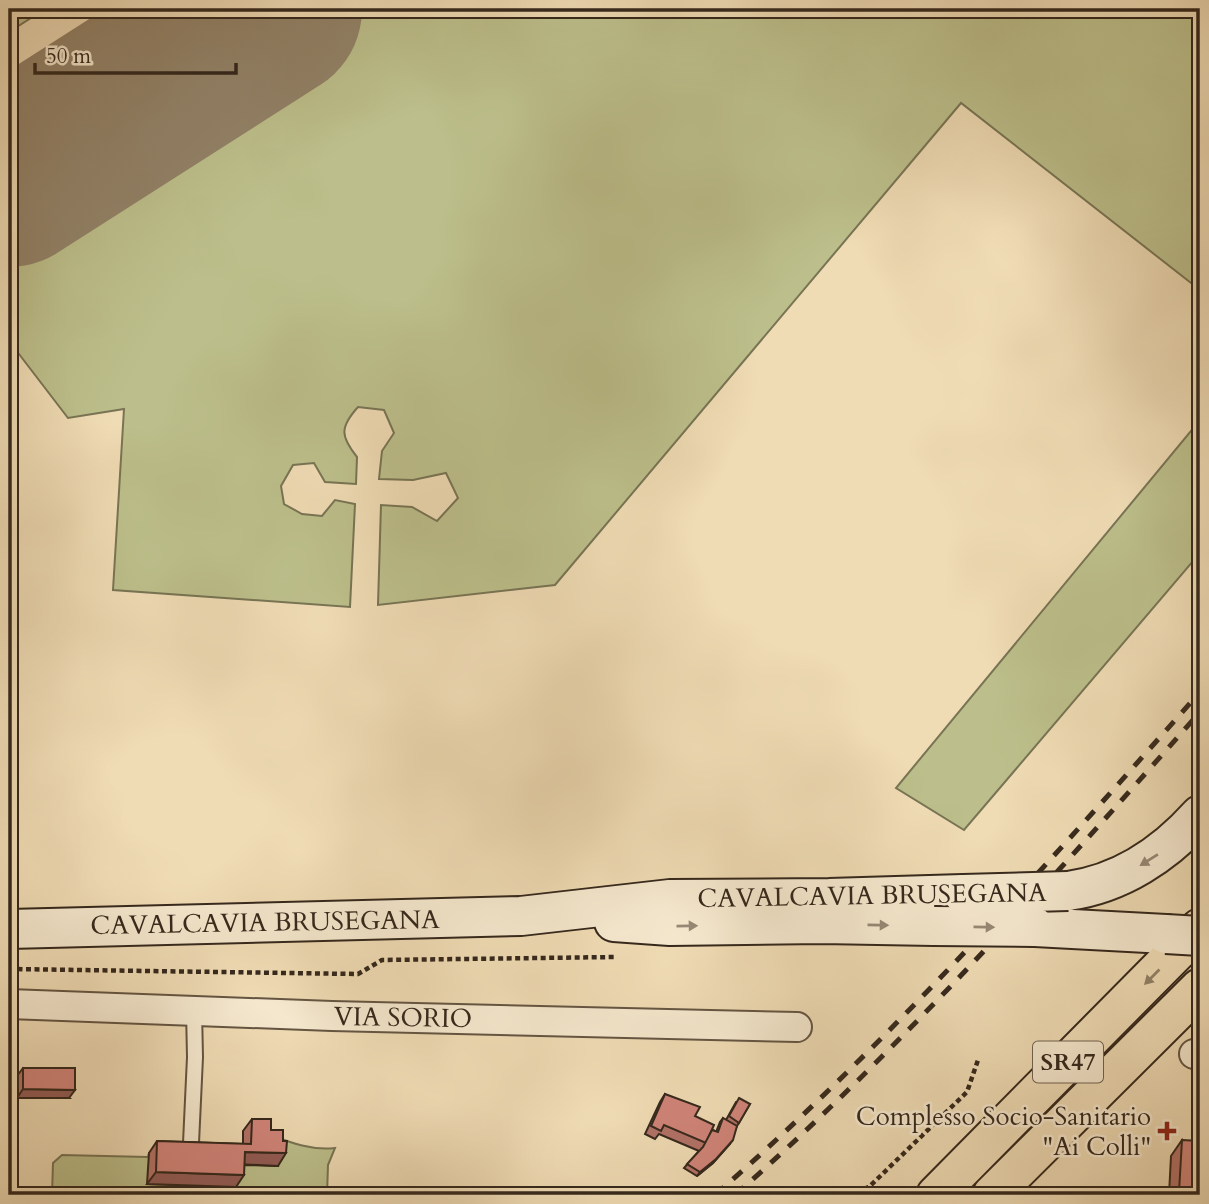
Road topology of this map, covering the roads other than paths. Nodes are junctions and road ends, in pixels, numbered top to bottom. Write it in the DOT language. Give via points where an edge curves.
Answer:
graph roads {
  1 [pos="1200,815"];
  2 [pos="521,916"];
  3 [pos="9,929"];
  4 [pos="1189,933"];
  5 [pos="1200,988"];
  6 [pos="1200,1003"];
  7 [pos="9,1004"];
  8 [pos="194,1010"];
  9 [pos="797,1027"];
  10 [pos="1139,1049"];
  11 [pos="191,1143"];
  12 [pos="936,1195"];
  13 [pos="992,1195"];
  1 -- 2 [label="main road, CAVALCAVIA BRUSEGANA, one-way, bridge" via="1153,859 1084,889 670,899"];
  2 -- 3 [label="main road, CAVALCAVIA BRUSEGANA"];
  2 -- 4 [label="main road, CAVALCAVIA BRUSEGANA, one-way, bridge" via="670,926 822,924"];
  4 -- 12 [label="highway, SR47, one-way"];
  5 -- 10 [label="highway, SR47"];
  6 -- 10 [label="highway"];
  7 -- 8 [label="street, VIA SORIO"];
  8 -- 9 [label="street, VIA SORIO"];
  8 -- 11 [label="lane"];
  10 -- 13 [label="highway, SR47"];
}
